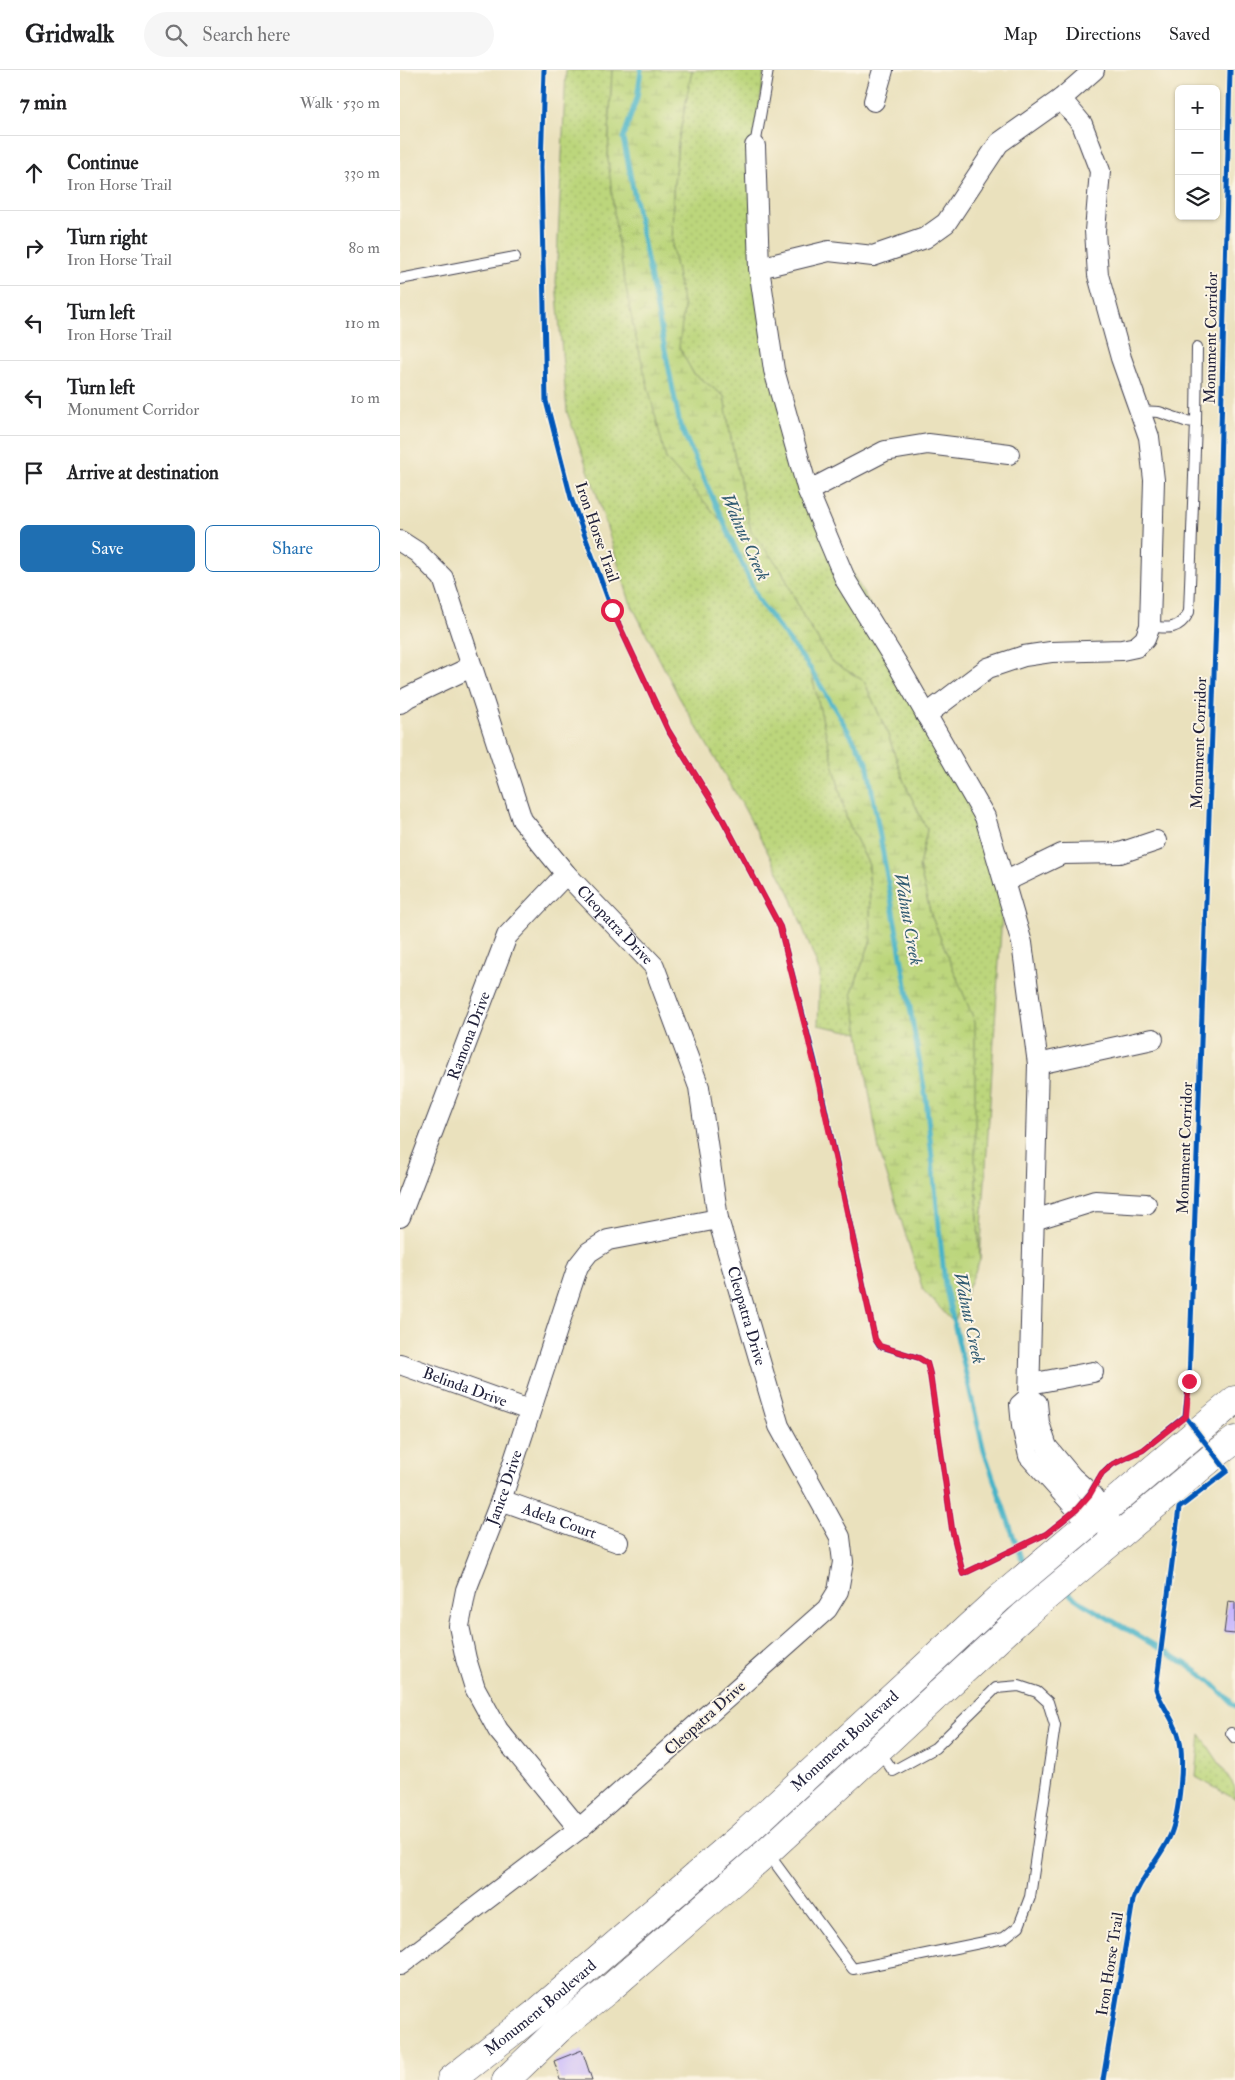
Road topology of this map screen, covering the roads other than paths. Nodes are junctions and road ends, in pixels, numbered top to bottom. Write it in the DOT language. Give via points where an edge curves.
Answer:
graph roads {
  1 [pos="768,70"];
  2 [pos="883,70"];
  3 [pos="1094,70"];
  4 [pos="1061,99"];
  5 [pos="874,101"];
  6 [pos="755,146"];
  7 [pos="516,257"];
  8 [pos="759,268"];
  9 [pos="400,279"];
  10 [pos="1197,347"];
  11 [pos="1140,411"];
  12 [pos="1196,422"];
  13 [pos="1009,454"];
  14 [pos="808,491"];
  15 [pos="400,541"];
  16 [pos="1150,626"];
  17 [pos="471,667"];
  18 [pos="400,703"];
  19 [pos="926,715"];
  20 [pos="1156,841"];
  21 [pos="566,874"];
  22 [pos="1004,882"];
  23 [pos="1153,1039"];
  24 [pos="1038,1064"];
  25 [pos="1146,1204"];
  26 [pos="400,1217"];
  27 [pos="718,1218"];
  28 [pos="1034,1220"];
  29 [pos="400,1364"];
  30 [pos="1093,1372"];
  31 [pos="1030,1390"];
  32 [pos="529,1410"];
  33 [pos="1229,1415"];
  34 [pos="1235,1440"];
  35 [pos="501,1500"];
  36 [pos="1096,1517"];
  37 [pos="618,1542"];
  38 [pos="1107,1545"];
  39 [pos="878,1748"];
  40 [pos="579,1829"];
  41 [pos="766,1852"];
  42 [pos="400,1965"];
  43 [pos="451,2080"];
  44 [pos="506,2080"];
  1 -- 6 [label="lane"];
  2 -- 5 [label="street"];
  3 -- 4 [label="street"];
  4 -- 8 [label="street" via="999,144 946,223 925,238 873,256 829,251"];
  4 -- 11 [label="street" via="1082,124 1100,171 1095,231 1098,275 1121,358"];
  6 -- 8 [label="street"];
  7 -- 9 [label="lane"];
  8 -- 14 [label="street" via="774,370"];
  10 -- 12 [label="lane"];
  11 -- 12 [label="lane" via="1159,412"];
  11 -- 16 [label="street" via="1149,437 1154,480"];
  12 -- 16 [label="lane" via="1189,612 1184,622 1176,627"];
  13 -- 14 [label="street" via="928,444 885,451"];
  14 -- 19 [label="street" via="846,581"];
  15 -- 17 [label="street, Cleopatra Drive" via="417,552 443,578"];
  16 -- 19 [label="street" via="1145,639 1136,647 1052,652 1024,656 988,668"];
  17 -- 18 [label="street"];
  17 -- 21 [label="street, Cleopatra Drive" via="522,820"];
  19 -- 22 [label="street" via="985,818"];
  20 -- 22 [label="street" via="1120,853 1062,854"];
  21 -- 26 [label="street, Ramona Drive" via="507,936"];
  21 -- 27 [label="street, Cleopatra Drive" via="654,966 699,1087"];
  22 -- 24 [label="street" via="1022,943"];
  23 -- 24 [label="street"];
  24 -- 28 [label="street"];
  25 -- 28 [label="street" via="1095,1201"];
  27 -- 32 [label="street, Janice Drive" via="608,1240 589,1252 578,1266"];
  27 -- 40 [label="street, Cleopatra Drive" via="779,1426 840,1537 843,1562 838,1591 827,1609"];
  28 -- 31 [label="street"];
  29 -- 32 [label="street, Belinda Drive"];
  30 -- 31 [label="street"];
  31 -- 36 [label="street" via="1037,1403 1047,1447 1090,1494"];
  32 -- 35 [label="street, Janice Drive"];
  33 -- 36 [label="main road, Monument Boulevard"];
  34 -- 38 [label="main road, Monument Boulevard"];
  35 -- 37 [label="street, Adela Court"];
  35 -- 40 [label="street, Janice Drive" via="466,1590 459,1626 466,1659 475,1688 498,1730"];
  36 -- 38 [label="street" via="1110,1520"];
  36 -- 43 [label="main road, Monument Boulevard" via="1000,1598 748,1830 535,2014"];
  38 -- 39 [label="main road, Monument Boulevard" via="1023,1616"];
  39 -- 41 [label="main road, Monument Boulevard"];
  39 -- 41 [label="lane" via="893,1771 935,1748 996,1688 1019,1686 1037,1692 1048,1702 1055,1725 1030,1898 1019,1926 1004,1938 852,1969"];
  40 -- 42 [label="street, Cleopatra Drive"];
  41 -- 44 [label="main road, Monument Boulevard" via="559,2029"];
}
